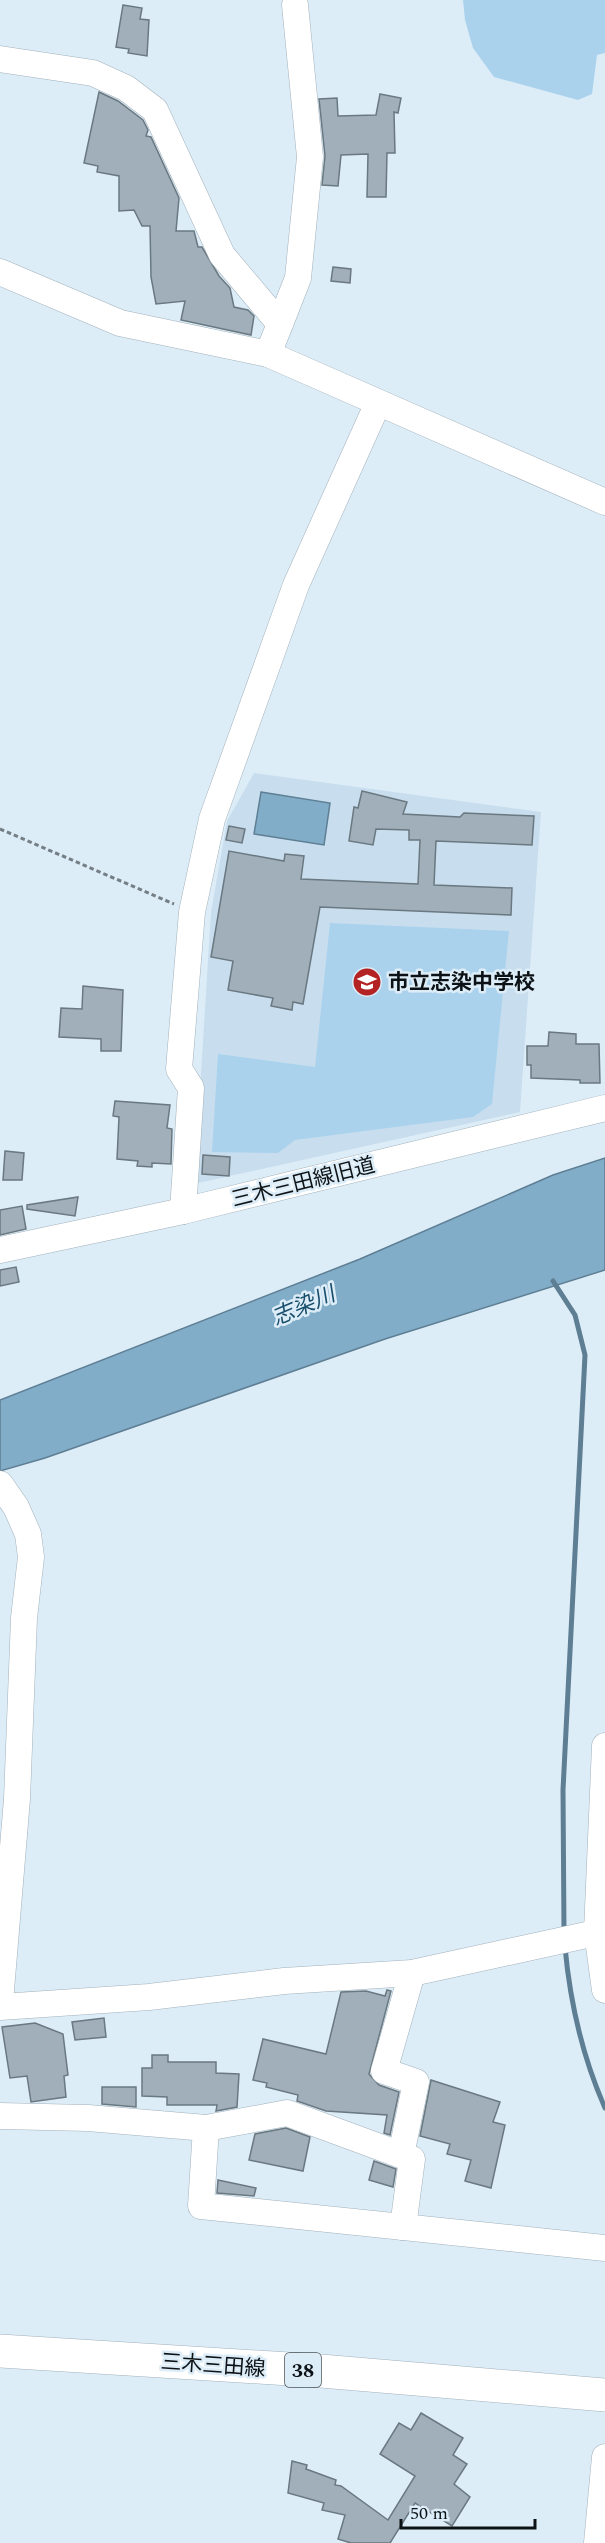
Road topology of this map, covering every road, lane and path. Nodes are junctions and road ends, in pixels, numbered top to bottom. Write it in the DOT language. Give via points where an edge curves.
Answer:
graph roads {
  1 [pos="294,5"];
  2 [pos="0,59"];
  3 [pos="0,272"];
  4 [pos="280,324"];
  5 [pos="268,354"];
  6 [pos="378,403"];
  7 [pos="605,502"];
  8 [pos="0,829"];
  9 [pos="192,912"];
  10 [pos="605,1108"];
  11 [pos="183,1211"];
  12 [pos="0,1250"];
  13 [pos="0,1484"];
  14 [pos="605,1748"];
  15 [pos="601,1932"];
  16 [pos="412,1973"];
  17 [pos="605,1990"];
  18 [pos="0,2002"];
  19 [pos="0,2007"];
  20 [pos="0,2116"];
  21 [pos="206,2128"];
  22 [pos="401,2155"];
  23 [pos="403,2227"];
  24 [pos="605,2248"];
  25 [pos="0,2352"];
  26 [pos="605,2395"];
  27 [pos="605,2457"];
  28 [pos="597,2543"];
  1 -- 4 [label="street" via="310,157 298,278"];
  2 -- 4 [label="street" via="93,73 126,88 155,111 222,255"];
  3 -- 5 [label="street" via="120,323"];
  4 -- 5 [label="street"];
  5 -- 6 [label="street"];
  6 -- 7 [label="street"];
  6 -- 9 [label="street" via="296,585 212,819"];
  8 -- 9 [label="path"];
  9 -- 11 [label="street" via="179,1069 190,1088"];
  10 -- 11 [label="street, 三木三田線旧道"];
  11 -- 12 [label="street, 三木三田線旧道"];
  13 -- 18 [label="street" via="28,1534 31,1557"];
  14 -- 15 [label="street"];
  15 -- 16 [label="street"];
  15 -- 17 [label="street"];
  16 -- 19 [label="street"];
  16 -- 22 [label="street" via="384,2071 416,2082"];
  20 -- 21 [label="street" via="88,2118"];
  21 -- 22 [label="street" via="287,2113"];
  21 -- 23 [label="street" via="201,2206"];
  22 -- 23 [label="street" via="412,2159"];
  23 -- 24 [label="street"];
  25 -- 26 [label="main road, 三木三田線 / 38" via="321,2371"];
  27 -- 28 [label="street"];
}
